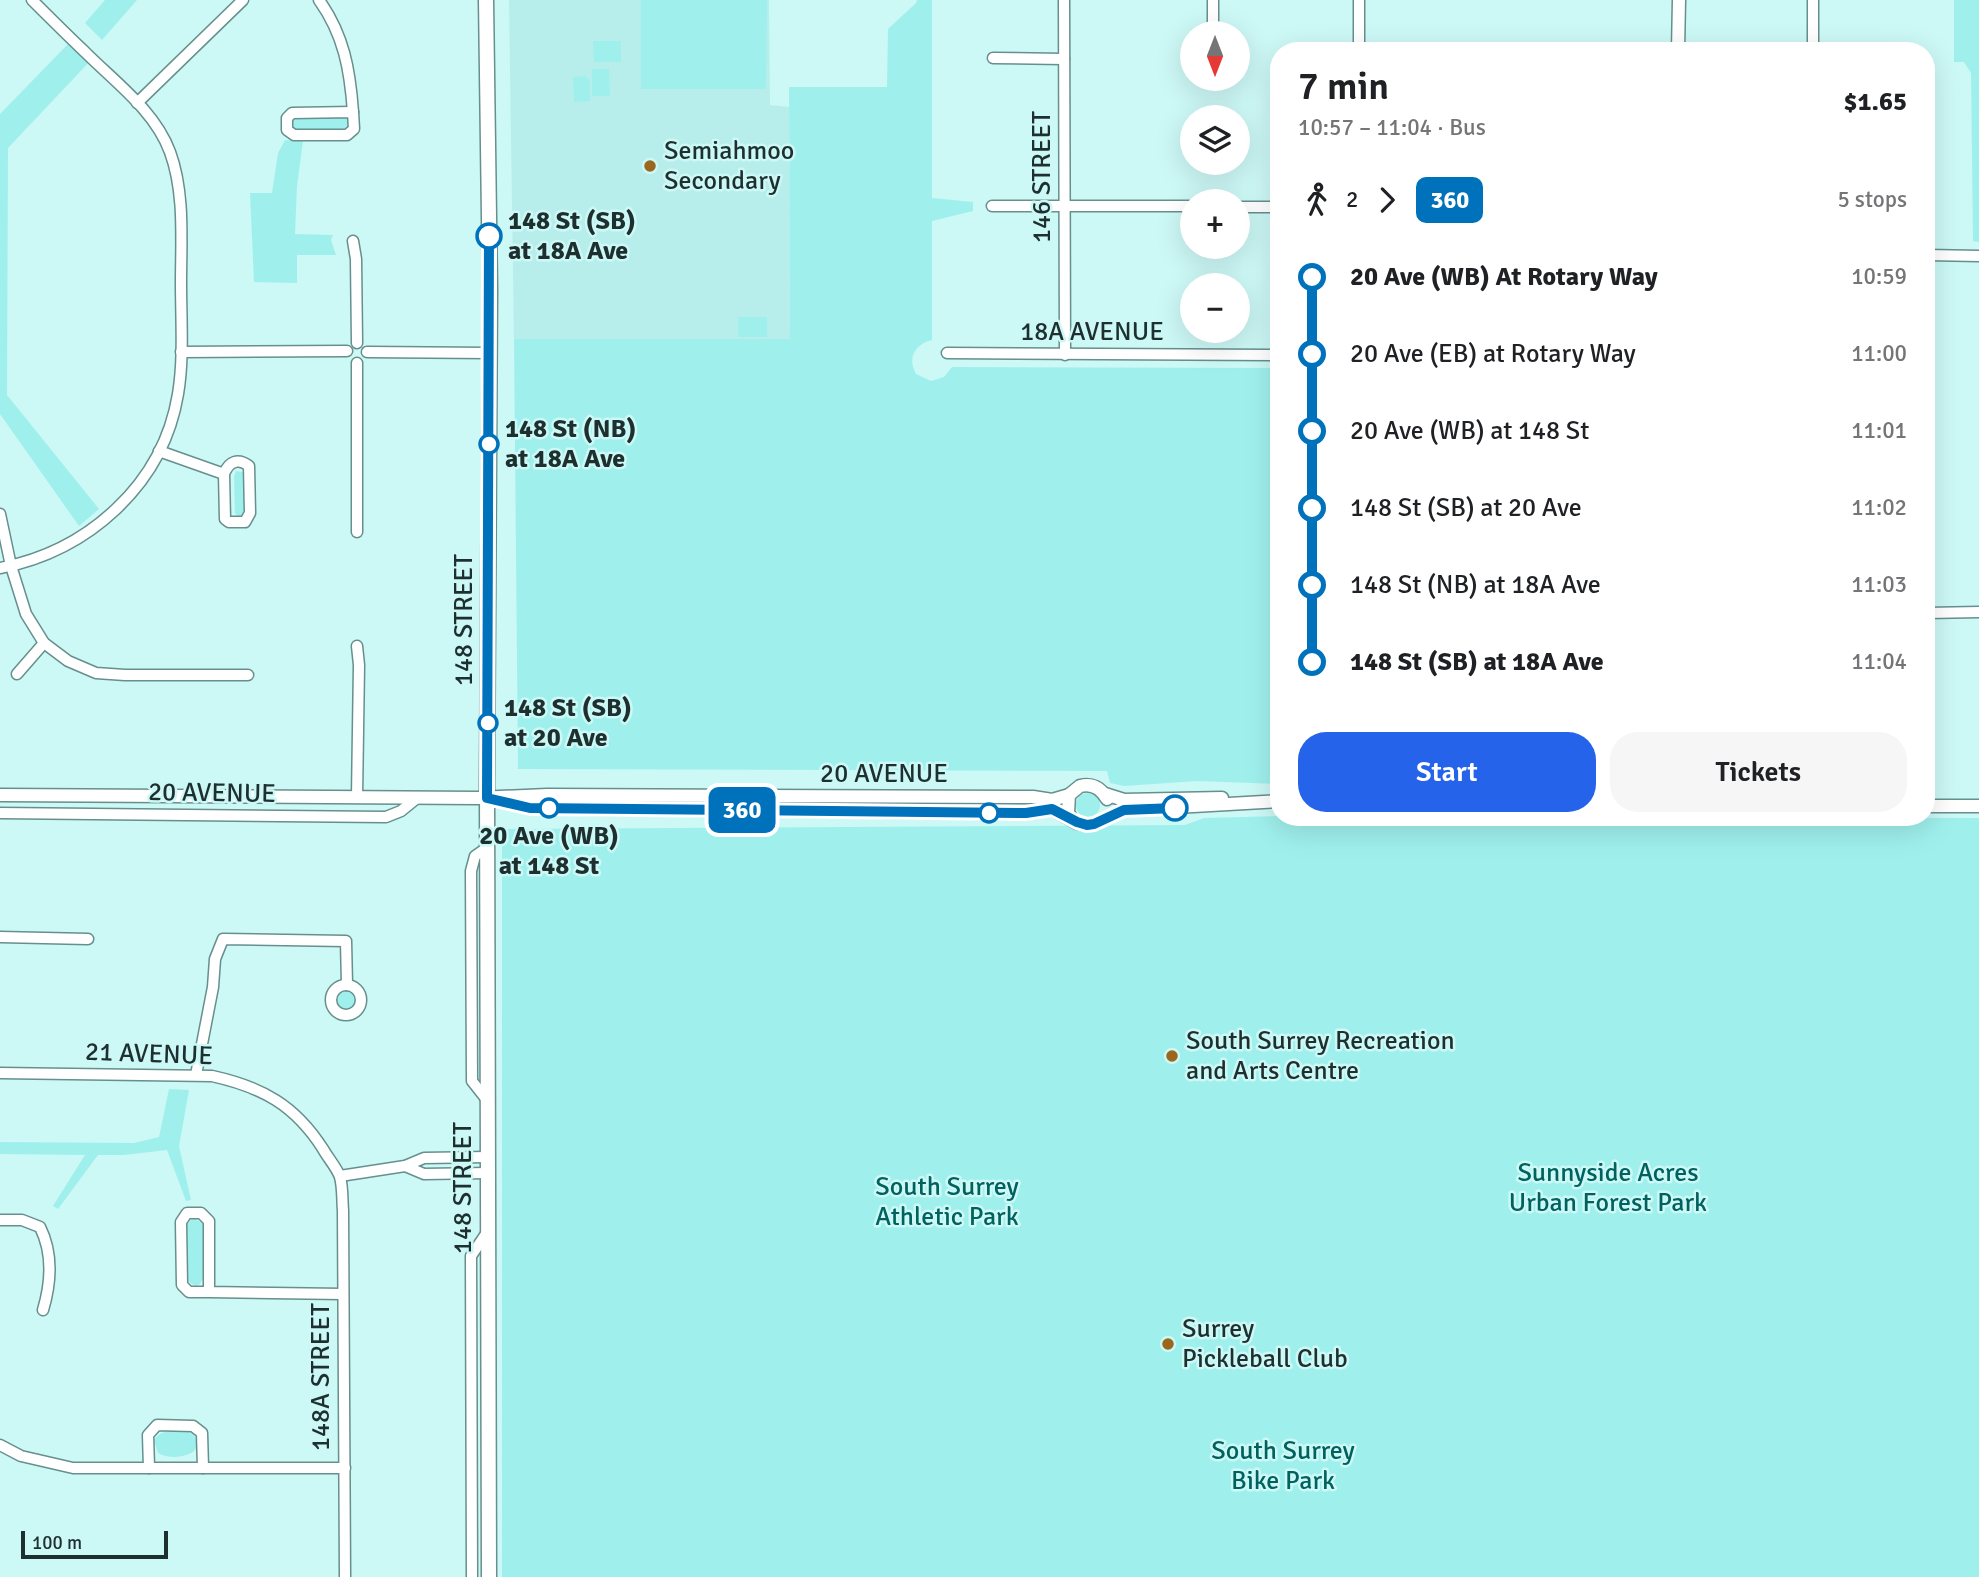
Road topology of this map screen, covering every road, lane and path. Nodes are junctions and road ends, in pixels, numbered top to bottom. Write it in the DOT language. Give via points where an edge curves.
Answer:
graph roads {
  1 [pos="32,0"];
  2 [pos="243,0"];
  3 [pos="319,0"];
  4 [pos="486,0"];
  5 [pos="1064,0"];
  6 [pos="1213,0"];
  7 [pos="1359,0"];
  8 [pos="1679,0"];
  9 [pos="1813,0"];
  10 [pos="1213,21"];
  11 [pos="1359,42"];
  12 [pos="1678,42"];
  13 [pos="1813,42"];
  14 [pos="993,58"];
  15 [pos="1064,60"];
  16 [pos="137,103"];
  17 [pos="354,111"];
  18 [pos="1066,205"];
  19 [pos="992,206"];
  20 [pos="1180,206"];
  21 [pos="1250,206"];
  22 [pos="1270,207"];
  23 [pos="353,240"];
  24 [pos="1935,256"];
  25 [pos="1976,256"];
  26 [pos="357,343"];
  27 [pos="347,351"];
  28 [pos="181,352"];
  29 [pos="368,352"];
  30 [pos="490,353"];
  31 [pos="947,354"];
  32 [pos="1065,355"];
  33 [pos="1270,355"];
  34 [pos="357,363"];
  35 [pos="159,451"];
  36 [pos="224,474"];
  37 [pos="0,513"];
  38 [pos="357,532"];
  39 [pos="5,567"];
  40 [pos="1979,612"];
  41 [pos="1935,613"];
  42 [pos="44,643"];
  43 [pos="357,646"];
  44 [pos="17,674"];
  45 [pos="248,676"];
  46 [pos="1105,794"];
  47 [pos="0,795"];
  48 [pos="1069,795"];
  49 [pos="357,797"];
  50 [pos="417,798"];
  51 [pos="487,798"];
  52 [pos="1256,801"];
  53 [pos="1270,801"];
  54 [pos="1935,806"];
  55 [pos="1979,806"];
  56 [pos="0,813"];
  57 [pos="1072,819"];
  58 [pos="1102,820"];
  59 [pos="0,937"];
  60 [pos="88,939"];
  61 [pos="347,985"];
  62 [pos="0,1073"];
  63 [pos="196,1075"];
  64 [pos="487,1157"];
  65 [pos="405,1166"];
  66 [pos="487,1173"];
  67 [pos="340,1176"];
  68 [pos="0,1220"];
  69 [pos="488,1231"];
  70 [pos="209,1292"];
  71 [pos="344,1294"];
  72 [pos="43,1310"];
  73 [pos="0,1446"];
  74 [pos="149,1468"];
  75 [pos="202,1468"];
  76 [pos="345,1468"];
  77 [pos="345,1577"];
  78 [pos="472,1577"];
  79 [pos="489,1577"];
  1 -- 16 [label="street"];
  2 -- 16 [label="street"];
  3 -- 17 [label="street" via="338,33 350,69"];
  4 -- 30 [label="main road, 148 STREET"];
  5 -- 15 [label="street, 146 STREET"];
  6 -- 10 [label="street"];
  7 -- 11 [label="street"];
  8 -- 12 [label="street"];
  9 -- 13 [label="street"];
  14 -- 15 [label="street"];
  15 -- 18 [label="street, 146 STREET"];
  16 -- 28 [label="street" via="170,152 180,194"];
  17 -- 17 [label="street" via="292,113 287,130 294,135 347,135 354,129"];
  18 -- 19 [label="street"];
  18 -- 20 [label="street"];
  18 -- 32 [label="street, 146 STREET"];
  21 -- 22 [label="street"];
  23 -- 26 [label="street"];
  24 -- 25 [label="street"];
  26 -- 27 [label="street"];
  26 -- 29 [label="street"];
  27 -- 28 [label="street"];
  27 -- 34 [label="street"];
  28 -- 35 [label="street" via="178,395"];
  29 -- 30 [label="street"];
  29 -- 34 [label="street" via="365,360"];
  30 -- 51 [label="main road, 148 STREET"];
  31 -- 32 [label="street, 18A AVENUE"];
  32 -- 33 [label="street, 18A AVENUE"];
  34 -- 38 [label="street"];
  35 -- 36 [label="street"];
  35 -- 39 [label="street" via="132,494 97,527 36,560"];
  36 -- 36 [label="street" via="232,462 249,466 246,523 225,519"];
  37 -- 39 [label="street"];
  39 -- 42 [label="street"];
  40 -- 41 [label="street"];
  42 -- 44 [label="street"];
  42 -- 45 [label="street" via="68,661 96,673"];
  43 -- 49 [label="street"];
  46 -- 48 [label="street" via="1087,784"];
  46 -- 52 [label="street" via="1124,800 1244,797"];
  46 -- 58 [label="street" via="1109,807"];
  47 -- 49 [label="street, 20 AVENUE"];
  48 -- 51 [label="street, 20 AVENUE" via="1052,800"];
  48 -- 57 [label="street"];
  49 -- 50 [label="street, 20 AVENUE"];
  50 -- 51 [label="street, 20 AVENUE"];
  50 -- 56 [label="street, 20 AVENUE" via="386,817"];
  51 -- 57 [label="street, 20 AVENUE" via="530,808 1026,813 1052,809"];
  51 -- 64 [label="main road, 148 STREET"];
  52 -- 53 [label="street"];
  52 -- 58 [label="street" via="1124,810"];
  54 -- 55 [label="street"];
  57 -- 58 [label="street" via="1087,825"];
  59 -- 60 [label="street"];
  61 -- 63 [label="street" via="346,941 223,939 215,959"];
  62 -- 63 [label="street, 21 AVENUE"];
  63 -- 67 [label="street, 21 AVENUE" via="240,1082 291,1109 310,1129"];
  64 -- 65 [label="street" via="424,1158"];
  64 -- 66 [label="main road, 148 STREET"];
  65 -- 66 [label="street" via="424,1174"];
  65 -- 67 [label="street"];
  66 -- 69 [label="main road, 148 STREET"];
  67 -- 71 [label="street, 148A STREET"];
  68 -- 72 [label="street" via="22,1220 40,1227 45,1236 49,1291"];
  69 -- 78 [label="street" via="471,1255"];
  69 -- 79 [label="main road, 148 STREET"];
  70 -- 70 [label="street" via="189,1292 182,1285 181,1222 187,1213 201,1213 209,1221"];
  70 -- 71 [label="street"];
  71 -- 76 [label="street, 148A STREET"];
  73 -- 74 [label="street" via="73,1468"];
  74 -- 75 [label="street"];
  74 -- 75 [label="street" via="148,1435 157,1425 193,1426 202,1433"];
  75 -- 76 [label="street"];
  76 -- 77 [label="street, 148A STREET"];
}
